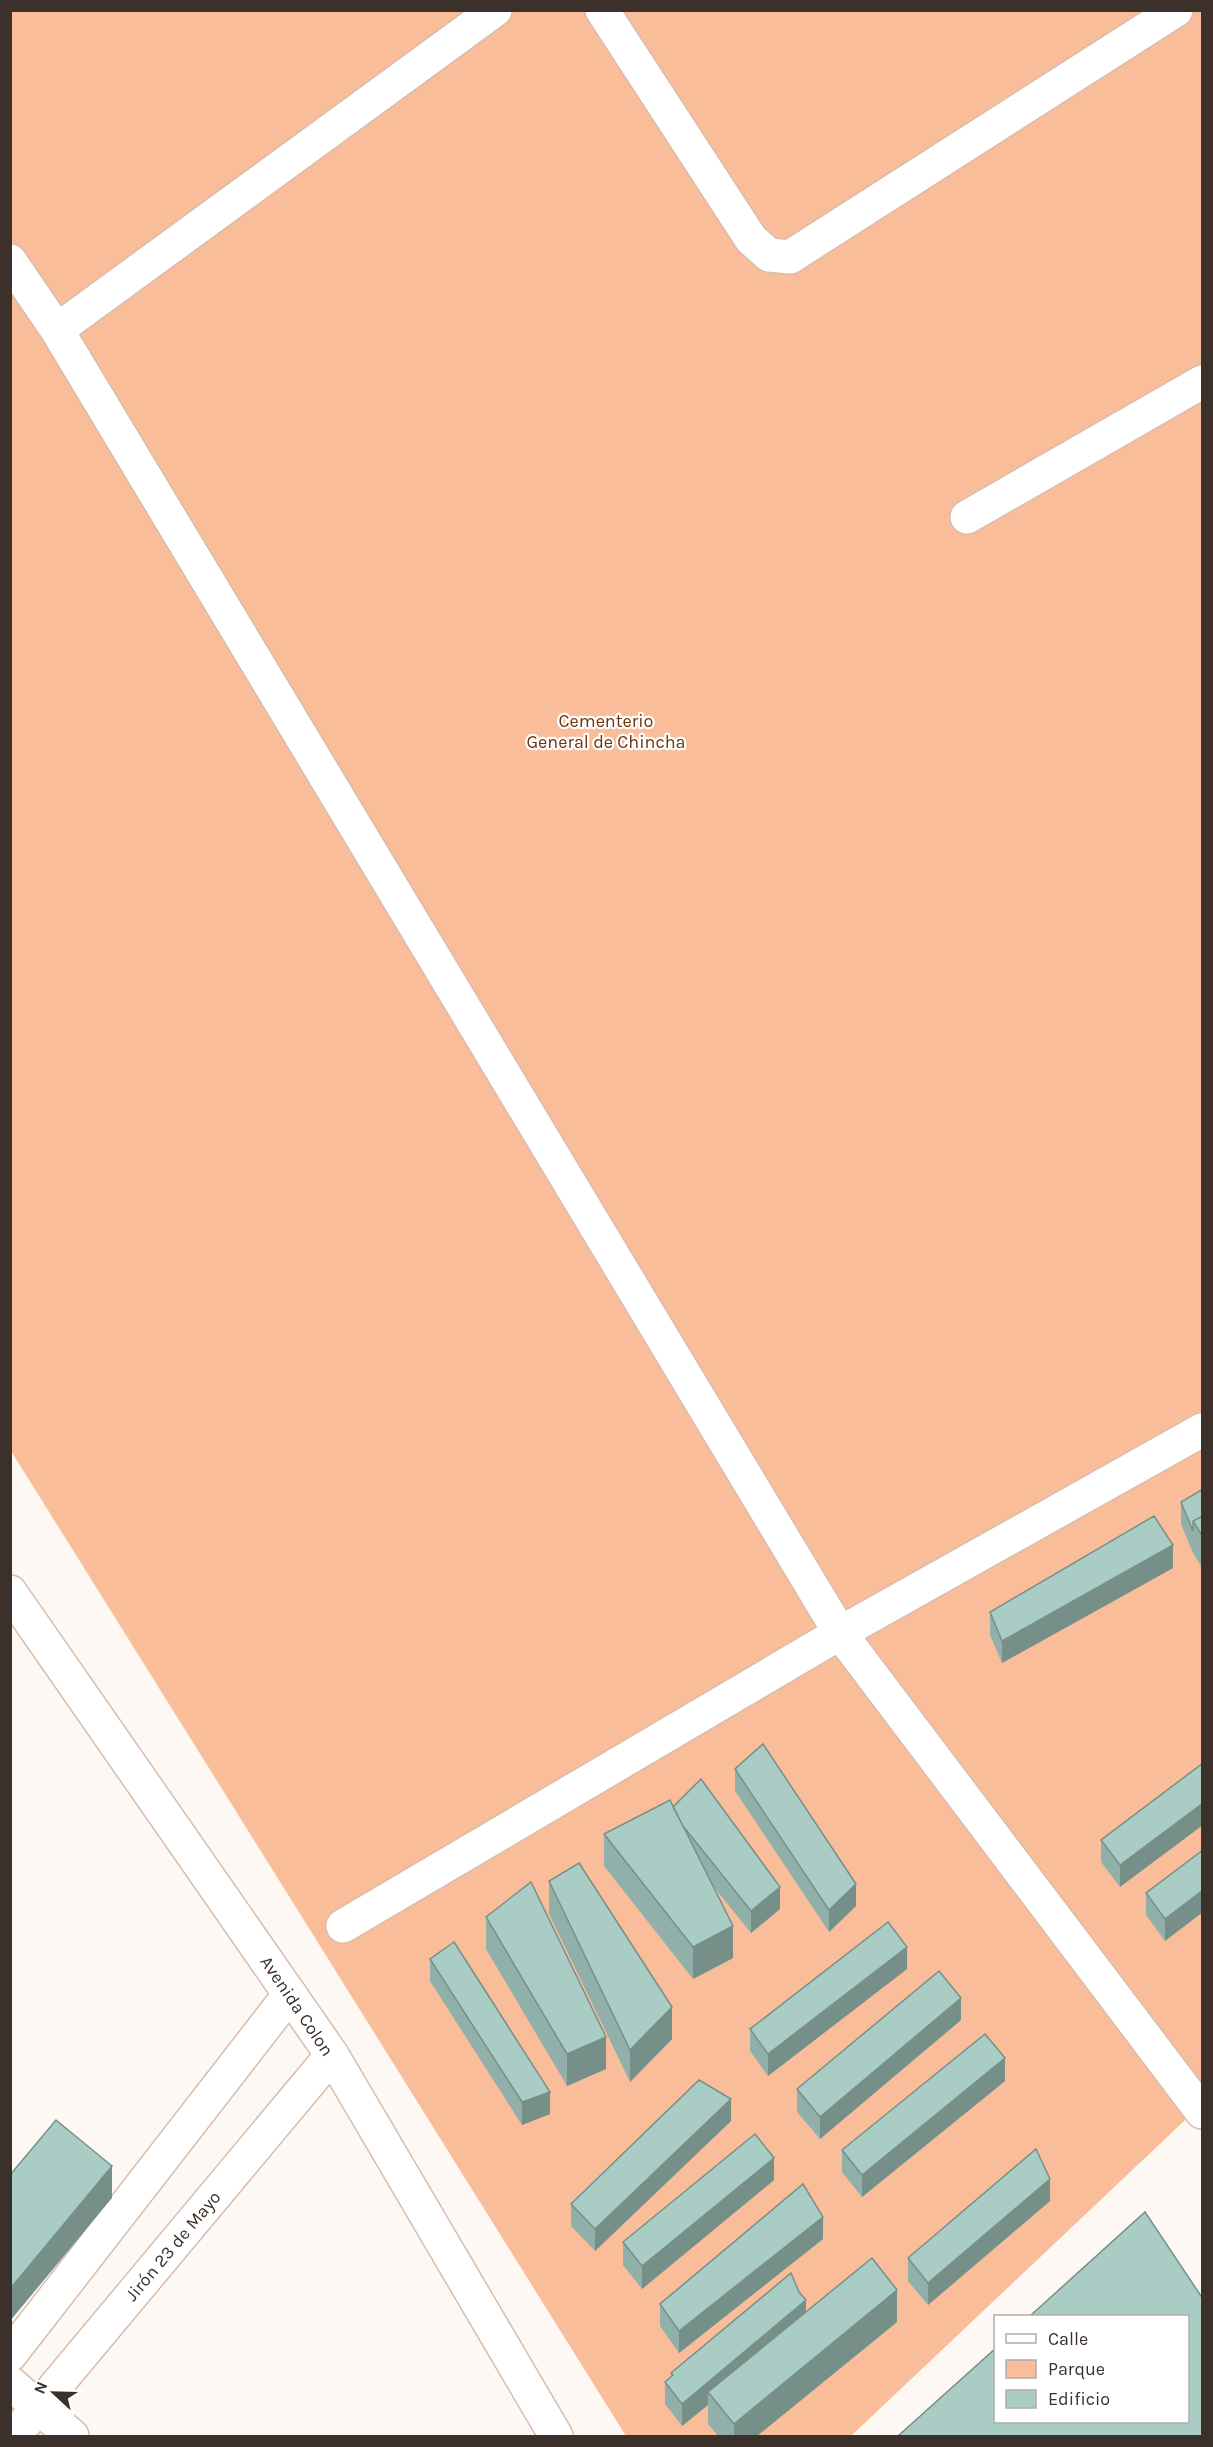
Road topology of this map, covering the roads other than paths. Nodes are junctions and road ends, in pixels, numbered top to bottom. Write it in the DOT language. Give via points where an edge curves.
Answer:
graph roads {
  1 [pos="495,10"];
  2 [pos="602,10"];
  3 [pos="1176,10"];
  4 [pos="10,261"];
  5 [pos="57,330"];
  6 [pos="1203,382"];
  7 [pos="967,517"];
  8 [pos="1203,1430"];
  9 [pos="10,1592"];
  10 [pos="840,1633"];
  11 [pos="343,1926"];
  12 [pos="290,1994"];
  13 [pos="332,2055"];
  14 [pos="1203,2112"];
  15 [pos="10,2355"];
  16 [pos="10,2383"];
  17 [pos="38,2406"];
  18 [pos="14,2436"];
  19 [pos="72,2436"];
  20 [pos="556,2436"];
  1 -- 5 [label="street"];
  2 -- 3 [label="street" via="751,239 769,255 790,257"];
  4 -- 5 [label="street"];
  5 -- 10 [label="street"];
  6 -- 7 [label="street"];
  8 -- 10 [label="street"];
  9 -- 12 [label="street, Avenida Colon"];
  10 -- 11 [label="street"];
  10 -- 14 [label="street"];
  12 -- 13 [label="street, Avenida Colon"];
  12 -- 15 [label="street"];
  13 -- 17 [label="street, Jirón 23 de Mayo"];
  13 -- 20 [label="street, Avenida Colon"];
  16 -- 17 [label="street"];
  17 -- 18 [label="street, Jirón 23 de Mayo"];
  17 -- 19 [label="street"];
}
